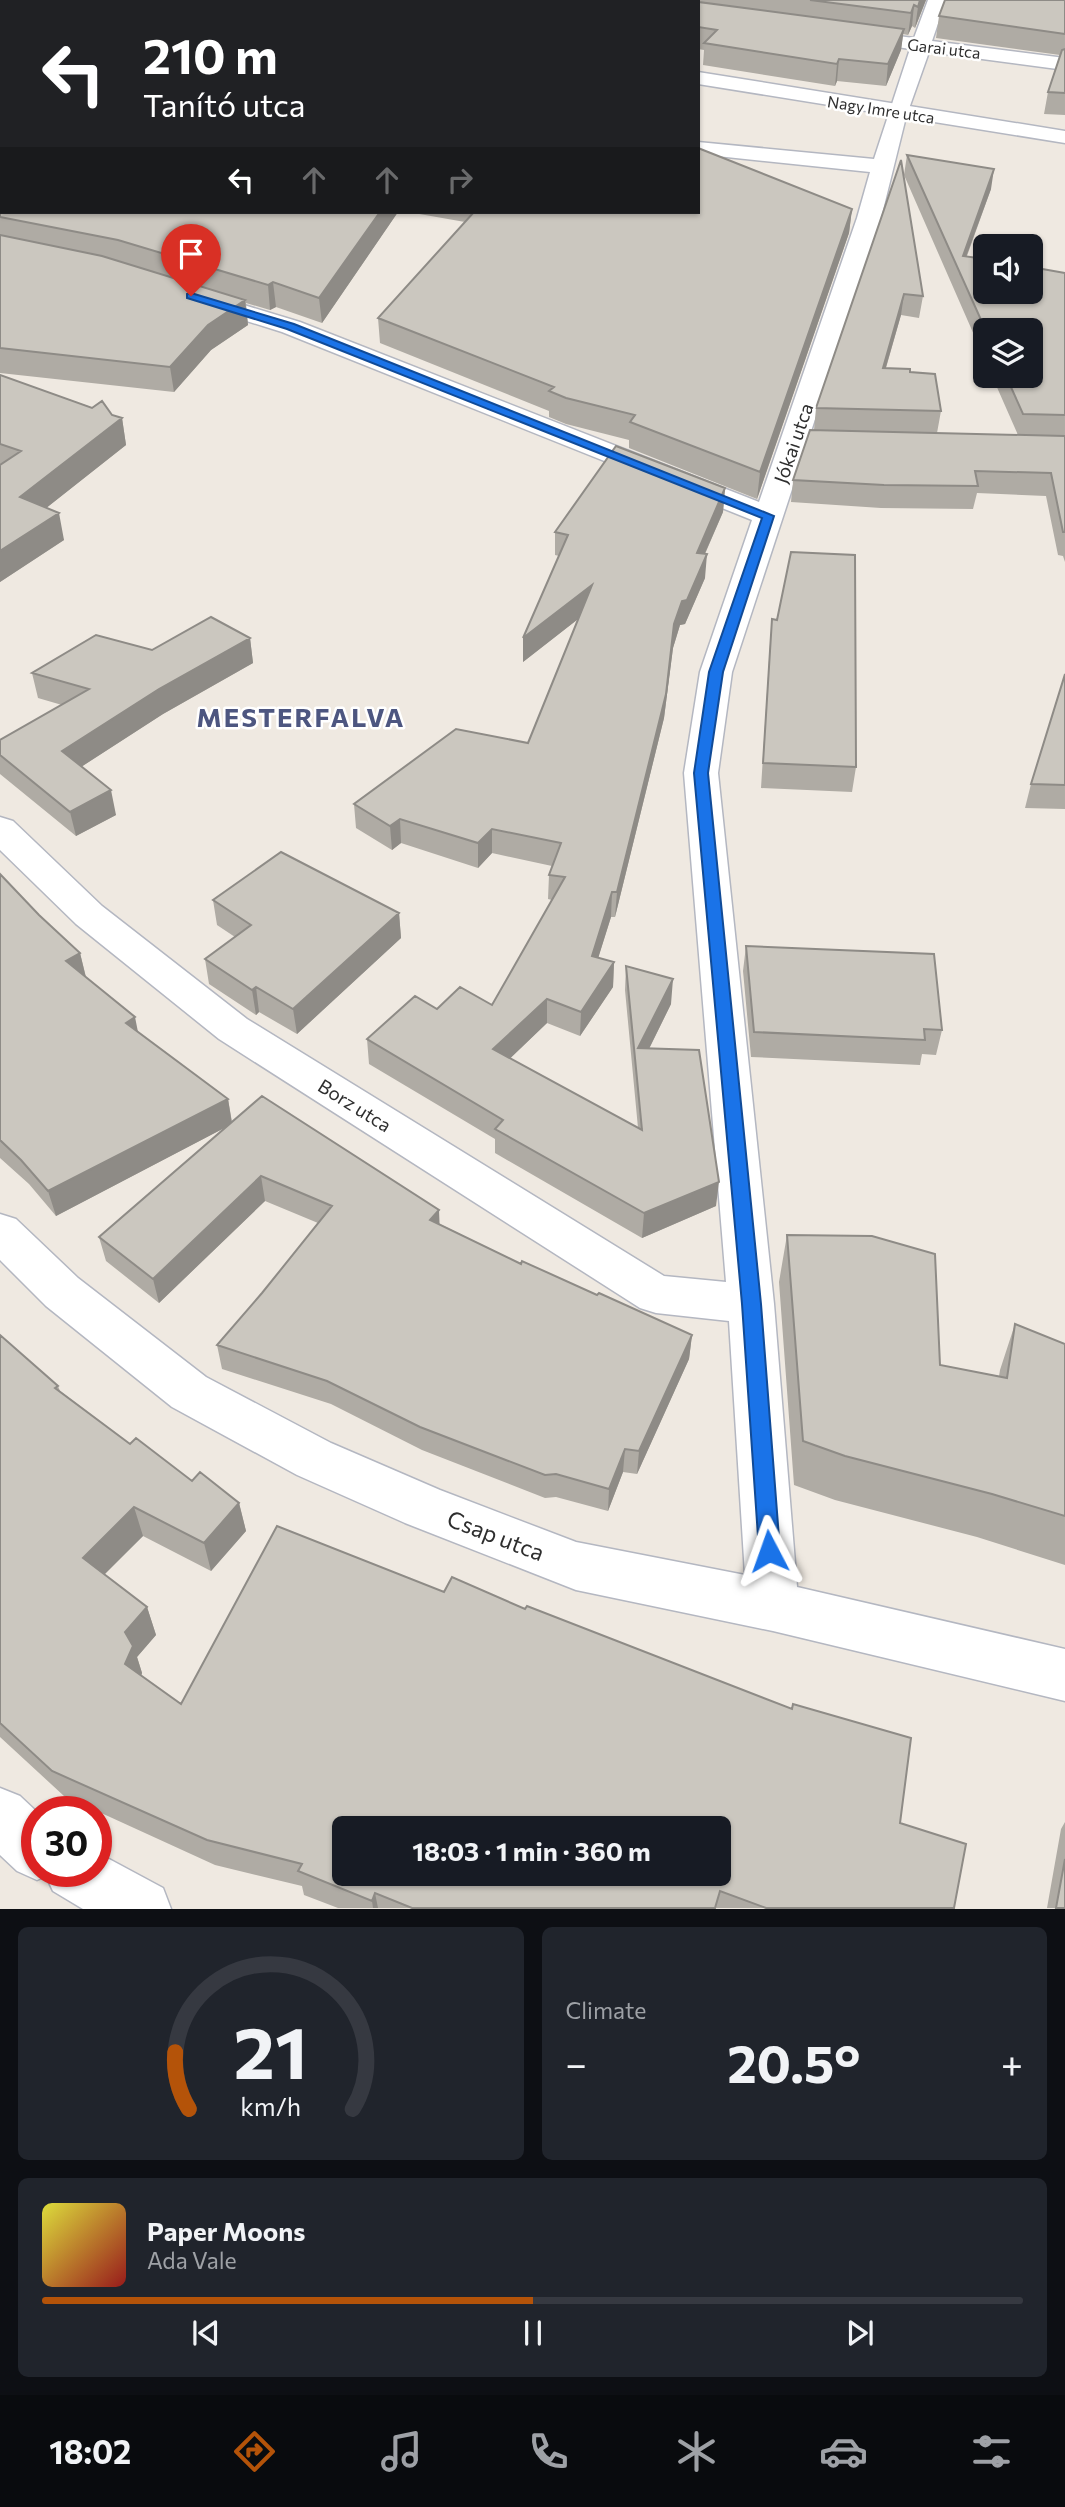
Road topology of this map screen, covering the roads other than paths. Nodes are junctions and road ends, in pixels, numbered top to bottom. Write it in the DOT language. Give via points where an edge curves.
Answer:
graph roads {
  1 [pos="937,0"];
  2 [pos="883,40"];
  3 [pos="923,45"];
  4 [pos="1065,64"];
  5 [pos="700,69"];
  6 [pos="700,78"];
  7 [pos="900,107"];
  8 [pos="1065,126"];
  9 [pos="1065,137"];
  10 [pos="700,151"];
  11 [pos="700,152"];
  12 [pos="884,167"];
  13 [pos="759,176"];
  14 [pos="845,209"];
  15 [pos="870,218"];
  16 [pos="178,292"];
  17 [pos="768,516"];
  18 [pos="0,829"];
  19 [pos="0,1232"];
  20 [pos="751,1304"];
  21 [pos="773,1606"];
  22 [pos="1065,1675"];
  23 [pos="0,1816"];
  24 [pos="21,1836"];
  25 [pos="102,1887"];
  26 [pos="142,1909"];
  1 -- 3 [label="street, Jókai utca"];
  2 -- 3 [label="street, Garai utca"];
  3 -- 4 [label="street, Garai utca"];
  3 -- 7 [label="street, Jókai utca"];
  5 -- 7 [label="street, Nagy Imre utca"];
  6 -- 7 [label="street, Nagy Imre utca"];
  7 -- 8 [label="street, Nagy Imre utca"];
  7 -- 9 [label="street, Nagy Imre utca"];
  7 -- 12 [label="street, Jókai utca"];
  10 -- 12 [label="street"];
  11 -- 13 [label="street"];
  12 -- 15 [label="street, Jókai utca"];
  14 -- 15 [label="street"];
  15 -- 17 [label="street, Jókai utca" via="807,441"];
  16 -- 17 [label="street" via="291,327"];
  17 -- 20 [label="street, Jókai utca" via="716,672 701,773"];
  18 -- 20 [label="street, Borz utca" via="89,915 233,1029 656,1294"];
  19 -- 21 [label="street, Csap utca" via="62,1292 190,1392 314,1459 576,1566"];
  20 -- 21 [label="street, Jókai utca"];
  21 -- 22 [label="street, Csap utca"];
  23 -- 24 [label="street"];
  25 -- 26 [label="street"];
}
